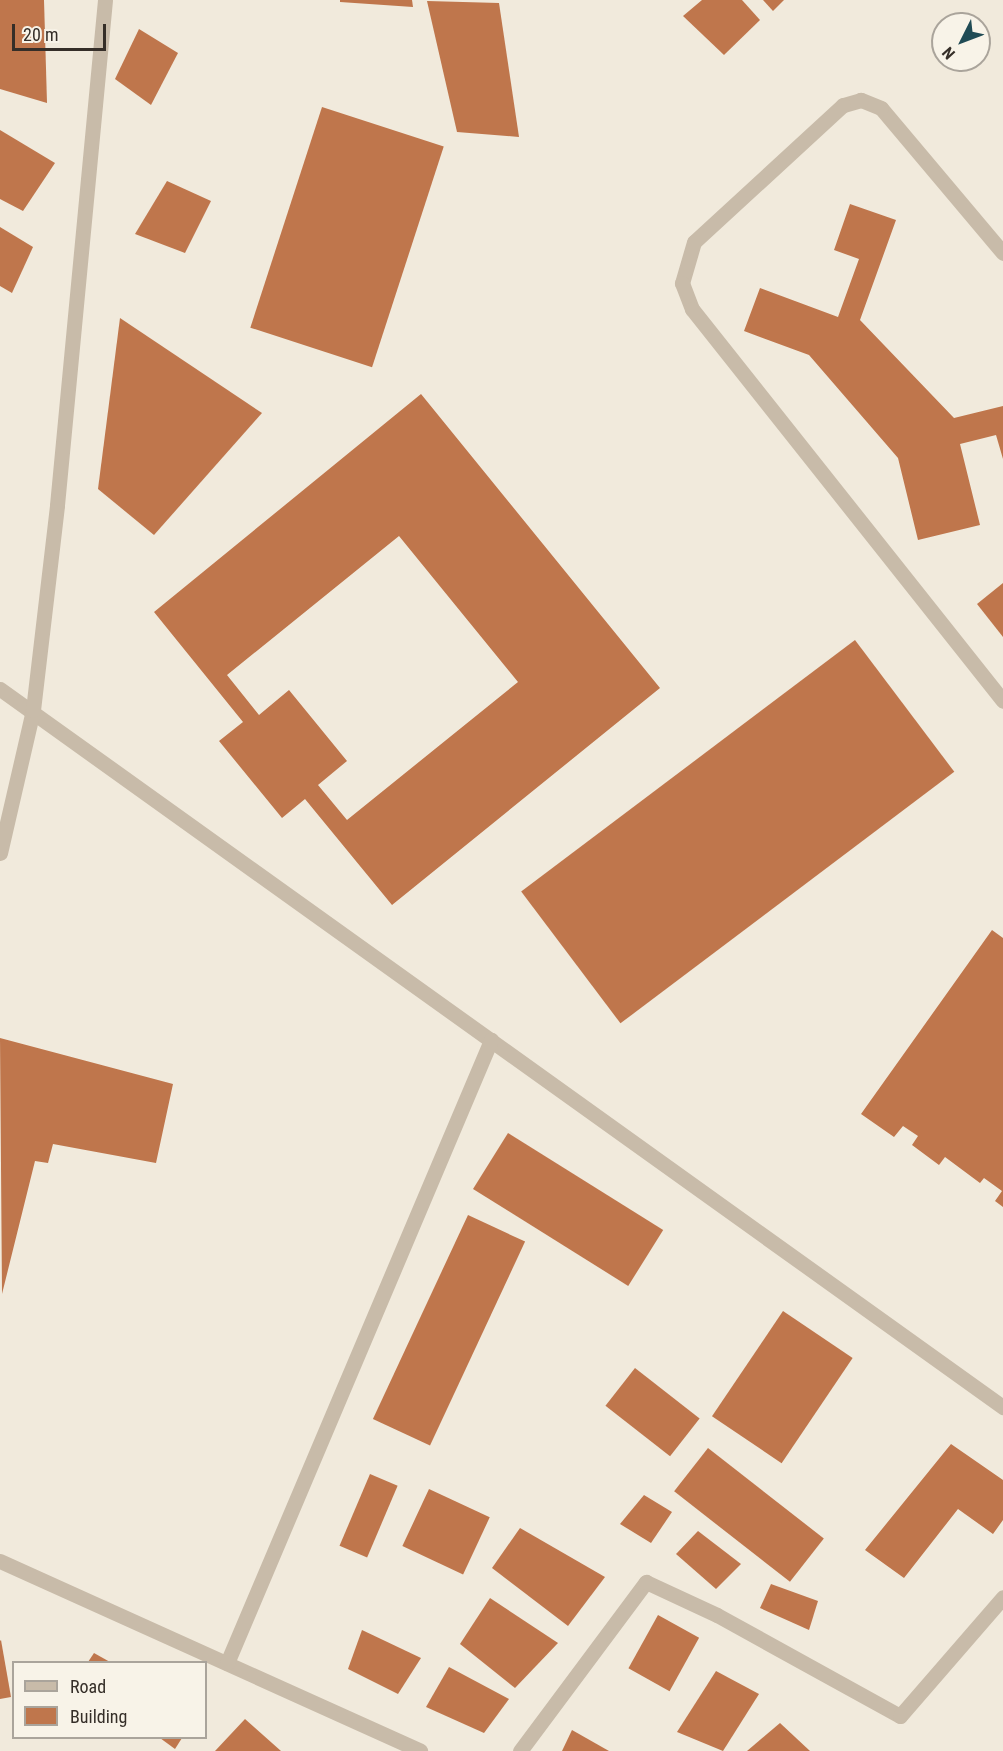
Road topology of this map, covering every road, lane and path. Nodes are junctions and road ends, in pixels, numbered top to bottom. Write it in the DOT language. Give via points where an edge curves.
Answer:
graph roads {
  1 [pos="105,0"];
  2 [pos="1003,253"];
  3 [pos="0,689"];
  4 [pos="1003,701"];
  5 [pos="33,710"];
  6 [pos="0,854"];
  7 [pos="491,1040"];
  8 [pos="1003,1407"];
  9 [pos="0,1561"];
  10 [pos="1003,1597"];
  11 [pos="227,1663"];
  12 [pos="420,1751"];
  13 [pos="520,1751"];
  1 -- 5 [label="street" via="57,505"];
  2 -- 4 [label="street" via="880,108 861,100 843,105 694,242 682,284 692,309"];
  3 -- 5 [label="street"];
  5 -- 6 [label="street"];
  5 -- 7 [label="street"];
  7 -- 8 [label="street"];
  7 -- 11 [label="street"];
  9 -- 11 [label="street"];
  10 -- 13 [label="street" via="900,1716 717,1615 646,1582"];
  11 -- 12 [label="street"];
}
